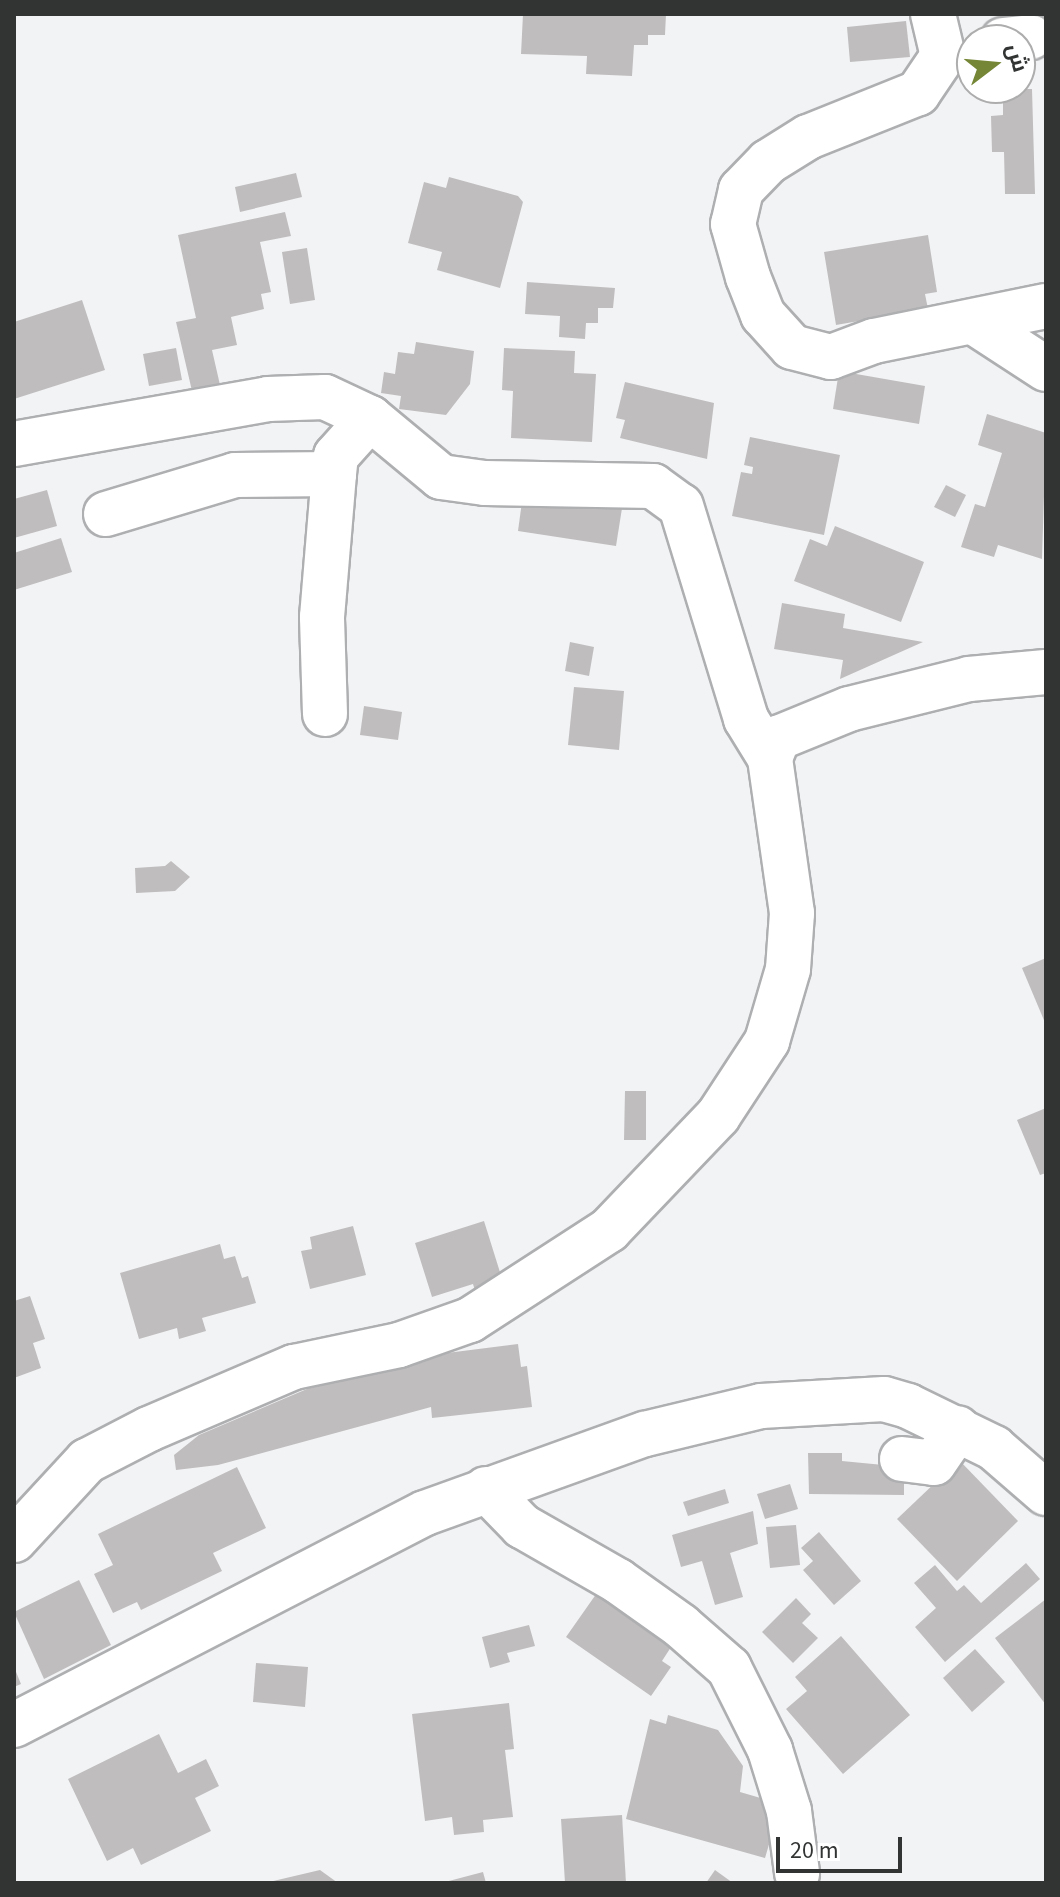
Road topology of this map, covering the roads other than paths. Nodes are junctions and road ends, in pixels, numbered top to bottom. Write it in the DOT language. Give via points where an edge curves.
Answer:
graph roads {
  1 [pos="933,14"];
  2 [pos="956,49"];
  3 [pos="956,54"];
  4 [pos="1046,306"];
  5 [pos="977,324"];
  6 [pos="1046,369"];
  7 [pos="370,418"];
  8 [pos="14,444"];
  9 [pos="334,474"];
  10 [pos="106,514"];
  11 [pos="1046,672"];
  12 [pos="325,714"];
  13 [pos="770,758"];
  14 [pos="958,1428"];
  15 [pos="902,1459"];
  16 [pos="486,1489"];
  17 [pos="1046,1493"];
  18 [pos="14,1540"];
  19 [pos="14,1725"];
  20 [pos="797,1873"];
  1 -- 2 [label="street"];
  3 -- 5 [label="street" via="918,93 808,137 768,162 741,190 733,224 763,315 792,347 831,357 874,341"];
  4 -- 5 [label="street"];
  5 -- 6 [label="street"];
  7 -- 8 [label="street" via="325,397 268,399"];
  7 -- 9 [label="street" via="336,456"];
  7 -- 13 [label="street" via="441,477 485,483 653,486 674,497 687,524 746,719"];
  9 -- 10 [label="street" via="235,475"];
  9 -- 12 [label="street" via="322,617"];
  11 -- 13 [label="street" via="969,679 849,709 778,738"];
  13 -- 18 [label="street" via="792,913 788,969 767,1041 718,1116 675,1165 609,1230 470,1320 399,1345 294,1367 149,1429 87,1461"];
  14 -- 15 [label="street" via="934,1463"];
  14 -- 16 [label="street" via="884,1399 761,1406 645,1434"];
  14 -- 17 [label="street" via="994,1448"];
  16 -- 19 [label="street" via="301,1573"];
  16 -- 20 [label="street" via="522,1526 631,1590 729,1668 770,1750 789,1811"];
}
